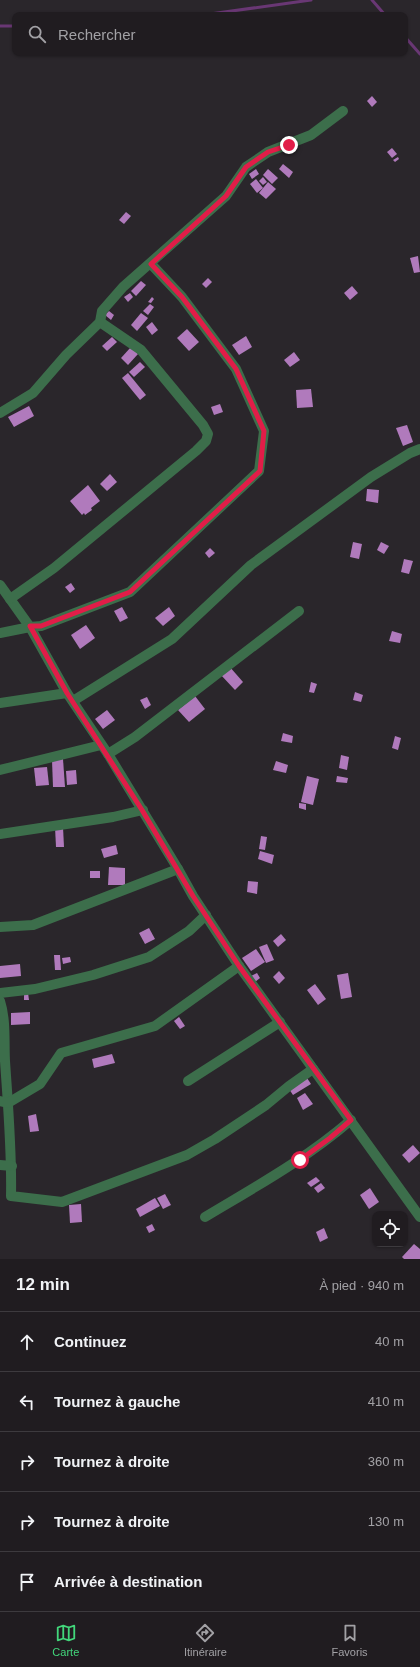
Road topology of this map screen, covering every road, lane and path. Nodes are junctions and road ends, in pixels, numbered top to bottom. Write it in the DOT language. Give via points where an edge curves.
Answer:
graph roads {
  1 [pos="343,111"];
  2 [pos="151,264"];
  3 [pos="100,322"];
  4 [pos="0,413"];
  5 [pos="420,449"];
  6 [pos="0,585"];
  7 [pos="10,599"];
  8 [pos="299,611"];
  9 [pos="30,626"];
  10 [pos="0,634"];
  11 [pos="70,697"];
  12 [pos="0,703"];
  13 [pos="102,745"];
  14 [pos="108,754"];
  15 [pos="0,770"];
  16 [pos="142,810"];
  17 [pos="0,834"];
  18 [pos="178,869"];
  19 [pos="206,914"];
  20 [pos="0,927"];
  21 [pos="239,966"];
  22 [pos="0,993"];
  23 [pos="0,1001"];
  24 [pos="280,1022"];
  25 [pos="313,1069"];
  26 [pos="188,1081"];
  27 [pos="4,1102"];
  28 [pos="351,1120"];
  29 [pos="0,1165"];
  30 [pos="12,1166"];
  31 [pos="420,1217"];
  32 [pos="205,1218"];
  1 -- 2 [label="street" via="311,135 268,152 246,167 226,196"];
  2 -- 3 [label="street" via="123,287 102,311"];
  2 -- 9 [label="street" via="182,297 236,369 264,431 260,471 130,592 41,626"];
  3 -- 4 [label="street" via="66,355 33,393"];
  3 -- 7 [label="street" via="141,350 203,425 208,434 206,441 54,568"];
  5 -- 11 [label="street" via="371,477 251,565 172,640"];
  6 -- 7 [label="street"];
  7 -- 9 [label="street"];
  8 -- 14 [label="street" via="135,737"];
  9 -- 10 [label="street"];
  9 -- 11 [label="street"];
  11 -- 12 [label="street"];
  11 -- 13 [label="street"];
  13 -- 14 [label="street"];
  13 -- 15 [label="street"];
  14 -- 16 [label="street"];
  16 -- 17 [label="street" via="113,817"];
  16 -- 18 [label="street"];
  18 -- 19 [label="street"];
  18 -- 20 [label="street" via="33,925"];
  19 -- 21 [label="street"];
  19 -- 22 [label="street" via="189,930 149,957 86,977 35,989"];
  21 -- 24 [label="street"];
  21 -- 27 [label="street" via="155,1026 61,1053 40,1084"];
  23 -- 27 [label="street" via="4,1014"];
  24 -- 25 [label="street"];
  24 -- 26 [label="street"];
  25 -- 28 [label="street"];
  25 -- 30 [label="street" via="266,1106 187,1155 62,1202 10,1196"];
  27 -- 30 [label="street"];
  28 -- 31 [label="street"];
  28 -- 32 [label="street" via="300,1160"];
  29 -- 30 [label="street"];
}
